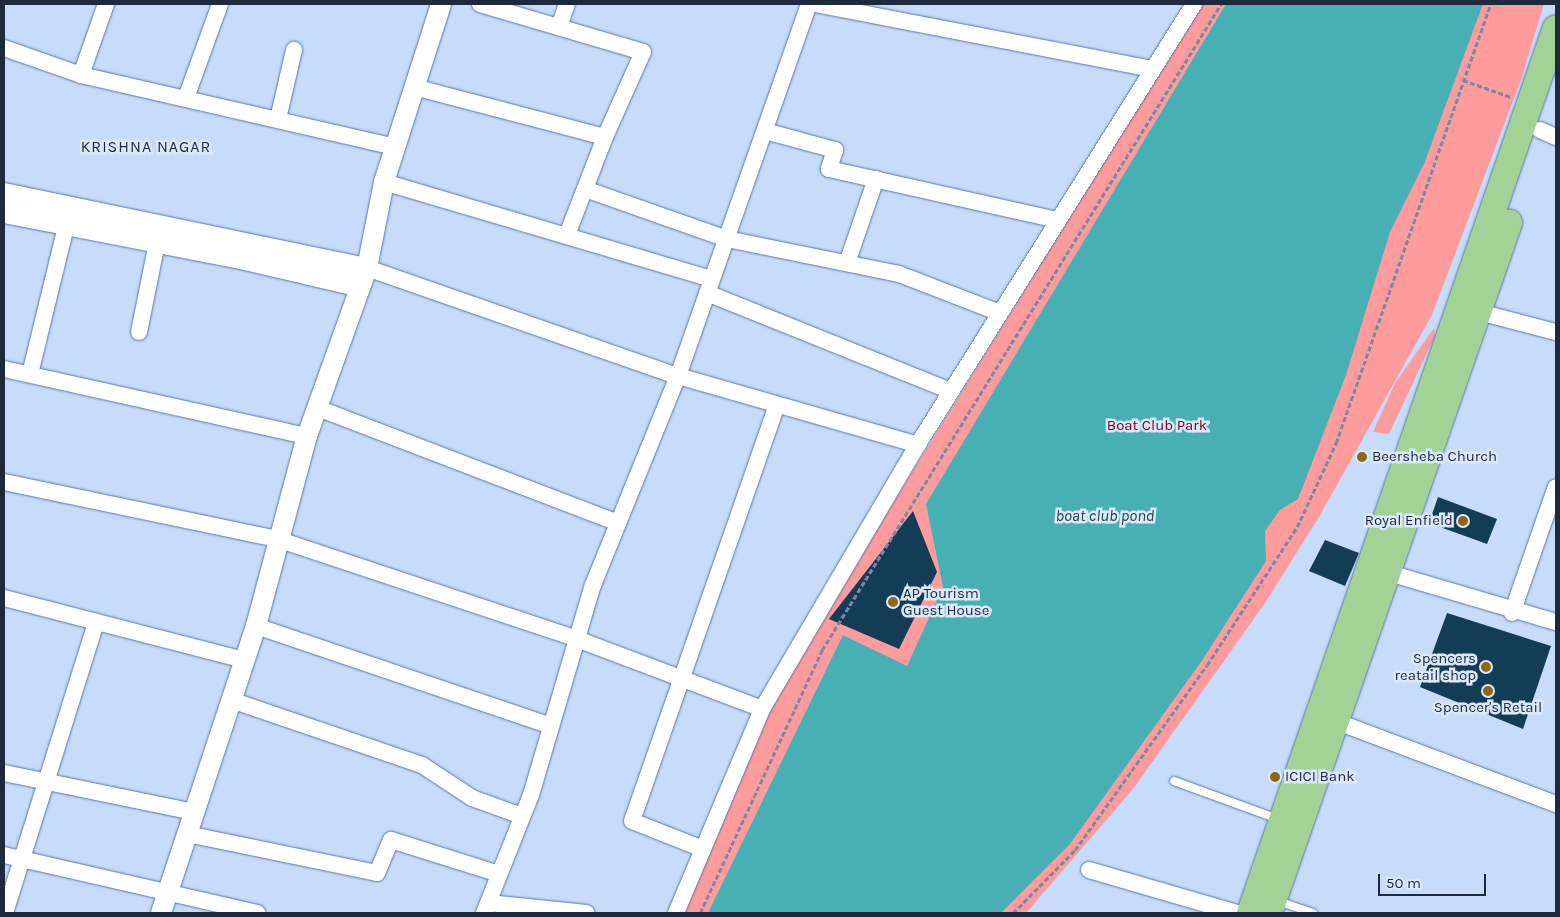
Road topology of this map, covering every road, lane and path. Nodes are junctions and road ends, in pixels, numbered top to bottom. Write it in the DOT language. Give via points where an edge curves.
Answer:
graph roads {
  1 [pos="106,4"];
  2 [pos="220,4"];
  3 [pos="441,4"];
  4 [pos="480,4"];
  5 [pos="568,4"];
  6 [pos="810,4"];
  7 [pos="815,4"];
  8 [pos="1194,4"];
  9 [pos="1221,4"];
  10 [pos="1491,4"];
  11 [pos="559,27"];
  12 [pos="1556,28"];
  13 [pos="4,48"];
  14 [pos="294,50"];
  15 [pos="1153,69"];
  16 [pos="81,75"];
  17 [pos="1462,80"];
  18 [pos="1556,83"];
  19 [pos="414,87"];
  20 [pos="186,98"];
  21 [pos="1520,100"];
  22 [pos="278,119"];
  23 [pos="764,131"];
  24 [pos="1548,134"];
  25 [pos="605,137"];
  26 [pos="396,146"];
  27 [pos="876,179"];
  28 [pos="384,182"];
  29 [pos="585,188"];
  30 [pos="4,193"];
  31 [pos="4,213"];
  32 [pos="1057,220"];
  33 [pos="66,226"];
  34 [pos="567,235"];
  35 [pos="727,239"];
  36 [pos="157,242"];
  37 [pos="847,264"];
  38 [pos="367,268"];
  39 [pos="709,286"];
  40 [pos="360,287"];
  41 [pos="1479,312"];
  42 [pos="1000,313"];
  43 [pos="139,332"];
  44 [pos="1556,332"];
  45 [pos="4,369"];
  46 [pos="30,374"];
  47 [pos="678,376"];
  48 [pos="952,391"];
  49 [pos="777,404"];
  50 [pos="320,409"];
  51 [pos="307,436"];
  52 [pos="918,445"];
  53 [pos="4,482"];
  54 [pos="1556,491"];
  55 [pos="618,523"];
  56 [pos="277,539"];
  57 [pos="1380,571"];
  58 [pos="4,598"];
  59 [pos="1512,612"];
  60 [pos="96,622"];
  61 [pos="1556,622"];
  62 [pos="256,626"];
  63 [pos="577,638"];
  64 [pos="244,660"];
  65 [pos="682,680"];
  66 [pos="231,700"];
  67 [pos="762,708"];
  68 [pos="1335,721"];
  69 [pos="549,725"];
  70 [pos="4,773"];
  71 [pos="1174,781"];
  72 [pos="48,782"];
  73 [pos="1556,804"];
  74 [pos="194,812"];
  75 [pos="522,816"];
  76 [pos="1281,821"];
  77 [pos="187,834"];
  78 [pos="703,850"];
  79 [pos="4,855"];
  80 [pos="24,859"];
  81 [pos="1089,870"];
  82 [pos="499,874"];
  83 [pos="168,891"];
  84 [pos="1272,906"];
  85 [pos="486,908"];
  86 [pos="5,913"];
  87 [pos="161,913"];
  88 [pos="257,913"];
  89 [pos="586,913"];
  90 [pos="676,913"];
  91 [pos="700,913"];
  92 [pos="1013,913"];
  93 [pos="1237,913"];
  94 [pos="1250,913"];
  95 [pos="1312,913"];
  1 -- 16 [label="street"];
  2 -- 20 [label="street"];
  3 -- 19 [label="street"];
  4 -- 11 [label="street"];
  5 -- 11 [label="street"];
  6 -- 23 [label="street"];
  7 -- 15 [label="street"];
  8 -- 15 [label="street"];
  9 -- 91 [label="path" via="822,650"];
  10 -- 17 [label="path"];
  11 -- 25 [label="street" via="643,52"];
  12 -- 57 [label="highway"];
  13 -- 16 [label="street"];
  14 -- 22 [label="street"];
  15 -- 32 [label="street"];
  16 -- 20 [label="street"];
  17 -- 21 [label="path"];
  17 -- 92 [label="path" via="1336,443 1297,527 1207,665 1075,850"];
  18 -- 24 [label="highway"];
  19 -- 25 [label="street"];
  19 -- 26 [label="street"];
  20 -- 22 [label="street"];
  22 -- 26 [label="street"];
  23 -- 27 [label="street" via="835,150 829,169"];
  23 -- 35 [label="street"];
  24 -- 41 [label="highway"];
  25 -- 29 [label="street"];
  26 -- 28 [label="street"];
  27 -- 32 [label="street"];
  27 -- 37 [label="street"];
  28 -- 34 [label="street"];
  28 -- 38 [label="street"];
  29 -- 34 [label="street"];
  29 -- 35 [label="street"];
  30 -- 38 [label="street"];
  31 -- 33 [label="street"];
  32 -- 42 [label="street"];
  33 -- 36 [label="street"];
  33 -- 46 [label="street"];
  34 -- 39 [label="street"];
  35 -- 37 [label="street"];
  35 -- 39 [label="street"];
  36 -- 40 [label="street"];
  36 -- 43 [label="street"];
  37 -- 42 [label="street" via="899,274"];
  38 -- 40 [label="street"];
  38 -- 47 [label="street"];
  39 -- 47 [label="street"];
  39 -- 48 [label="street"];
  40 -- 50 [label="street"];
  41 -- 44 [label="street"];
  41 -- 57 [label="highway"];
  42 -- 48 [label="street"];
  45 -- 46 [label="street"];
  46 -- 51 [label="street"];
  47 -- 49 [label="street"];
  47 -- 55 [label="street"];
  48 -- 52 [label="street"];
  49 -- 52 [label="street"];
  49 -- 65 [label="street"];
  50 -- 51 [label="street"];
  50 -- 55 [label="street"];
  51 -- 56 [label="street"];
  52 -- 67 [label="street"];
  53 -- 56 [label="street"];
  54 -- 59 [label="street"];
  55 -- 63 [label="street"];
  56 -- 62 [label="street"];
  56 -- 63 [label="street"];
  57 -- 59 [label="street"];
  57 -- 68 [label="highway"];
  57 -- 76 [label="highway"];
  58 -- 60 [label="street"];
  59 -- 61 [label="street"];
  60 -- 64 [label="street"];
  60 -- 72 [label="street"];
  62 -- 64 [label="street"];
  62 -- 69 [label="street"];
  63 -- 65 [label="street"];
  63 -- 69 [label="street"];
  64 -- 66 [label="street"];
  65 -- 67 [label="street"];
  65 -- 78 [label="street" via="632,821"];
  66 -- 74 [label="street"];
  66 -- 75 [label="street" via="422,765 472,798"];
  67 -- 78 [label="street"];
  68 -- 73 [label="street"];
  68 -- 84 [label="highway"];
  69 -- 75 [label="street"];
  70 -- 72 [label="street"];
  71 -- 76 [label="lane"];
  72 -- 74 [label="street"];
  72 -- 80 [label="street"];
  74 -- 77 [label="street"];
  75 -- 82 [label="street"];
  76 -- 94 [label="highway"];
  77 -- 82 [label="street" via="378,873 391,840"];
  77 -- 83 [label="street"];
  78 -- 90 [label="street"];
  79 -- 80 [label="street"];
  80 -- 83 [label="street"];
  80 -- 86 [label="street"];
  81 -- 93 [label="street"];
  82 -- 85 [label="street"];
  83 -- 87 [label="street"];
  83 -- 88 [label="street"];
  84 -- 95 [label="lane"];
  85 -- 89 [label="street"];
}
